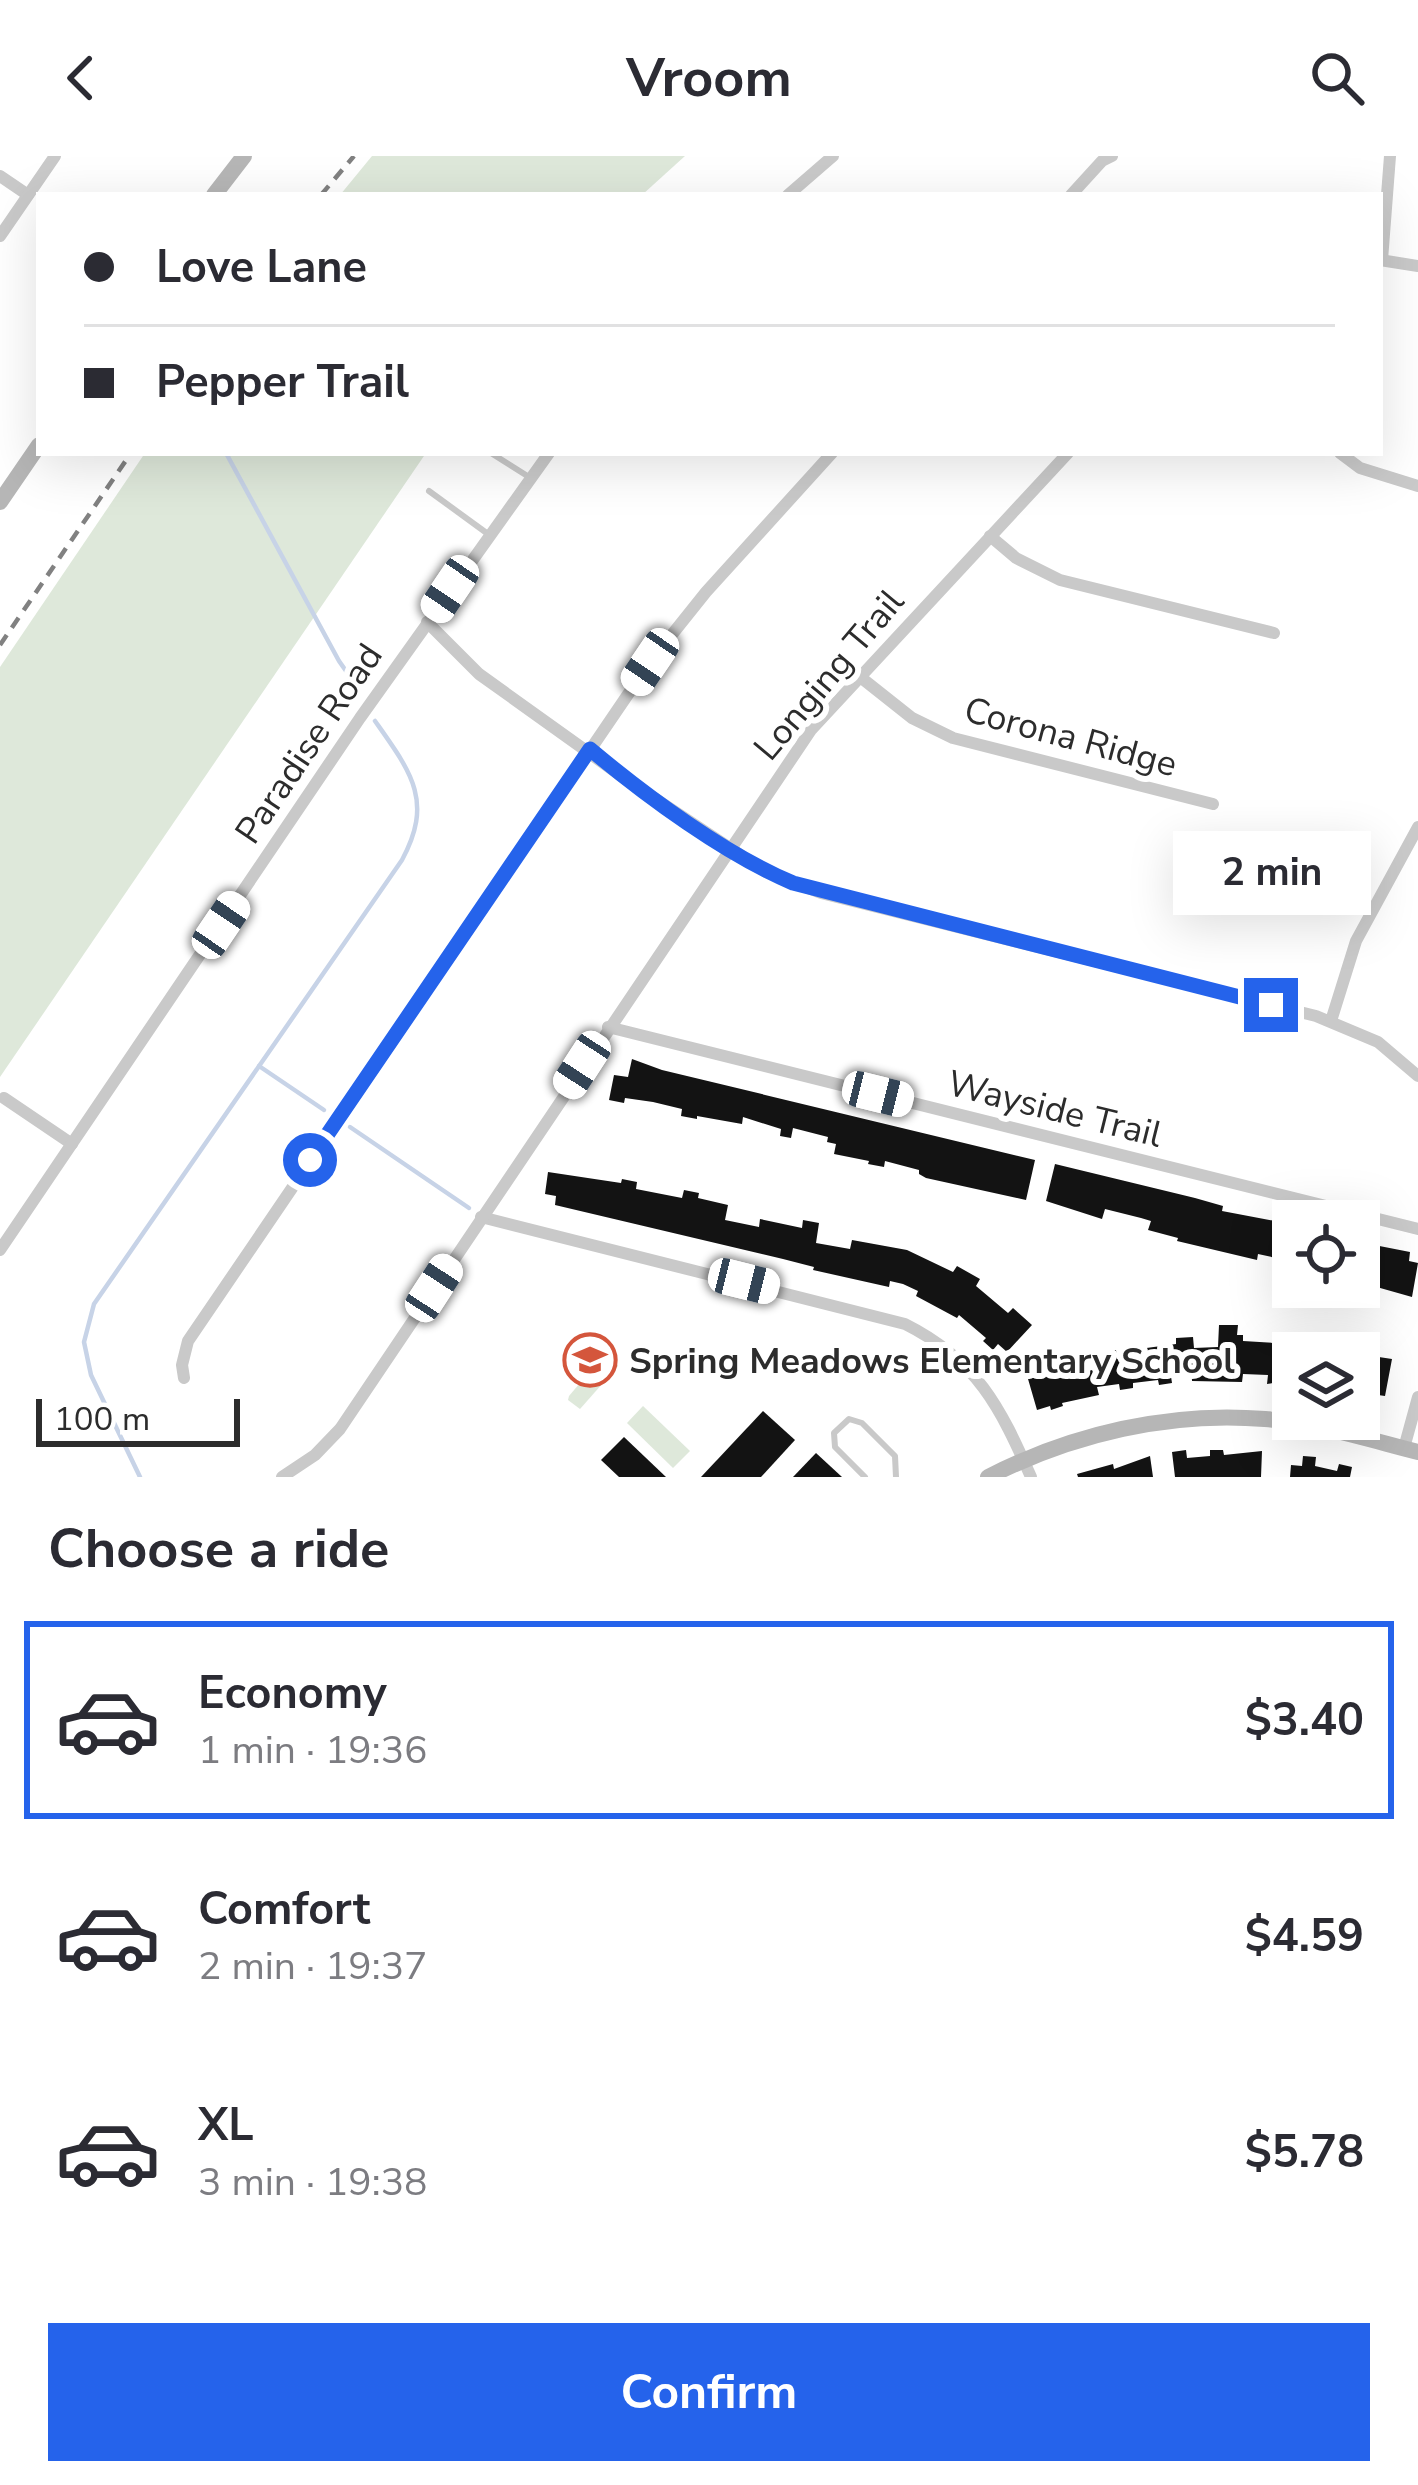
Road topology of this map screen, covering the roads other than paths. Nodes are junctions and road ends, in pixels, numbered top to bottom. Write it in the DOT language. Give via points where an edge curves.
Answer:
graph roads {
  1 [pos="55,156"];
  2 [pos="244,156"];
  3 [pos="833,156"];
  4 [pos="1390,156"];
  5 [pos="1104,158"];
  6 [pos="0,176"];
  7 [pos="216,192"];
  8 [pos="791,192"];
  9 [pos="1074,192"];
  10 [pos="28,195"];
  11 [pos="0,236"];
  12 [pos="1383,237"];
  13 [pos="1383,260"];
  14 [pos="1418,266"];
  15 [pos="36,450"];
  16 [pos="496,456"];
  17 [pos="546,456"];
  18 [pos="829,456"];
  19 [pos="1065,456"];
  20 [pos="1344,456"];
  21 [pos="529,477"];
  22 [pos="1418,486"];
  23 [pos="429,491"];
  24 [pos="0,502"];
  25 [pos="488,534"];
  26 [pos="990,536"];
  27 [pos="427,622"];
  28 [pos="1274,634"];
  29 [pos="860,676"];
  30 [pos="590,749"];
  31 [pos="1213,804"];
  32 [pos="1418,827"];
  33 [pos="730,849"];
  34 [pos="1330,1021"];
  35 [pos="608,1027"];
  36 [pos="1418,1076"];
  37 [pos="4,1097"];
  38 [pos="72,1144"];
  39 [pos="482,1217"];
  40 [pos="1418,1229"];
  41 [pos="0,1250"];
  42 [pos="184,1378"];
  43 [pos="1418,1397"];
  44 [pos="1411,1450"];
  45 [pos="1027,1469"];
  46 [pos="282,1477"];
  47 [pos="865,1477"];
  48 [pos="896,1477"];
  49 [pos="988,1477"];
  1 -- 10 [label="street"];
  2 -- 7 [label="street"];
  3 -- 8 [label="street"];
  4 -- 12 [label="street"];
  5 -- 9 [label="street"];
  6 -- 10 [label="street"];
  10 -- 11 [label="street"];
  13 -- 14 [label="street"];
  15 -- 24 [label="street"];
  16 -- 21 [label="lane"];
  17 -- 21 [label="street, Paradise Road"];
  18 -- 30 [label="street" via="692,609"];
  19 -- 26 [label="street, Longing Trail"];
  20 -- 22 [label="street"];
  21 -- 25 [label="street, Paradise Road"];
  23 -- 25 [label="lane"];
  25 -- 27 [label="street, Paradise Road"];
  26 -- 28 [label="street" via="1060,580"];
  26 -- 29 [label="street, Longing Trail"];
  27 -- 30 [label="street" via="504,694"];
  27 -- 38 [label="street, Paradise Road"];
  29 -- 31 [label="street, Corona Ridge" via="912,718 953,738"];
  29 -- 33 [label="street, Longing Trail"];
  30 -- 33 [label="street"];
  30 -- 42 [label="street" via="188,1341"];
  32 -- 34 [label="street" via="1356,940"];
  33 -- 34 [label="street" via="820,893"];
  33 -- 35 [label="street, Longing Trail"];
  34 -- 36 [label="street" via="1378,1042"];
  35 -- 39 [label="street, Longing Trail"];
  35 -- 40 [label="street, Wayside Trail"];
  37 -- 38 [label="street"];
  38 -- 41 [label="street, Paradise Road"];
  39 -- 45 [label="street" via="905,1324 970,1370 996,1401"];
  39 -- 46 [label="street, Longing Trail" via="340,1430"];
  43 -- 44 [label="street"];
  44 -- 45 [label="street" via="1299,1424 1212,1418 1106,1432"];
  45 -- 49 [label="street"];
  47 -- 48 [label="lane" via="835,1447 834,1433 849,1419 895,1456"];
}
